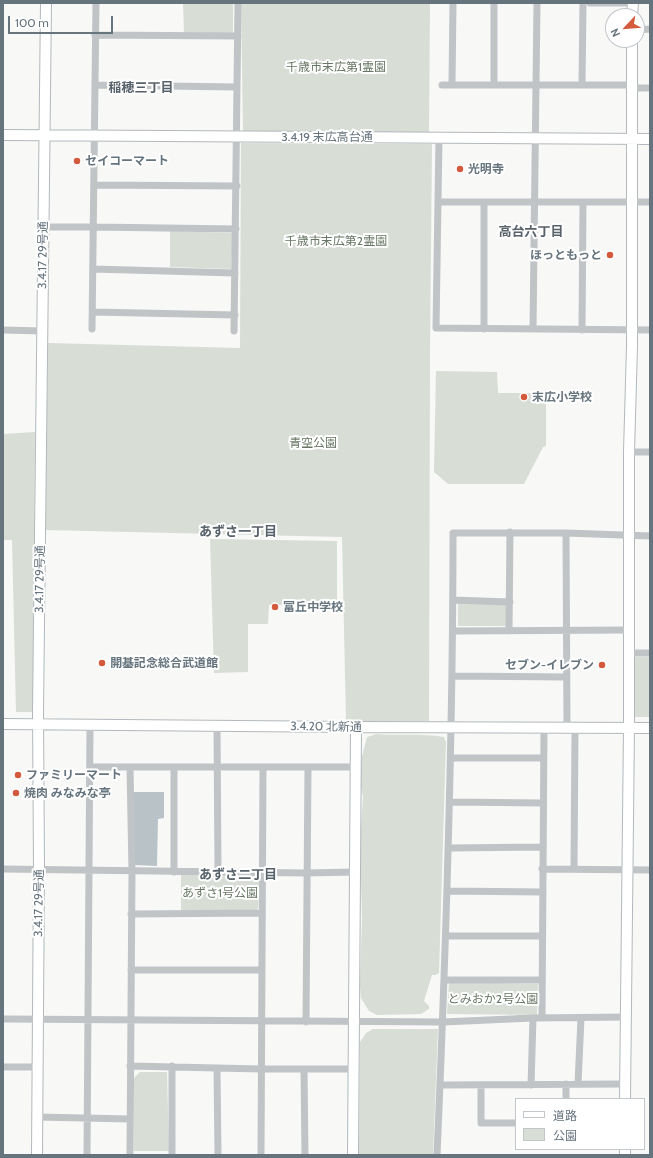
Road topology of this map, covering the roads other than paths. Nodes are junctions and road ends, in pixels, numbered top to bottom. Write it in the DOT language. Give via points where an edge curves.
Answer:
graph roads {
  1 [pos="46,3"];
  2 [pos="96,3"];
  3 [pos="238,3"];
  4 [pos="453,3"];
  5 [pos="494,3"];
  6 [pos="537,3"];
  7 [pos="583,3"];
  8 [pos="590,3"];
  9 [pos="632,3"];
  10 [pos="95,35"];
  11 [pos="238,36"];
  12 [pos="632,48"];
  13 [pos="452,84"];
  14 [pos="494,84"];
  15 [pos="537,84"];
  16 [pos="95,85"];
  17 [pos="442,85"];
  18 [pos="582,85"];
  19 [pos="237,86"];
  20 [pos="632,87"];
  21 [pos="650,88"];
  22 [pos="3,135"];
  23 [pos="45,136"];
  24 [pos="94,136"];
  25 [pos="237,137"];
  26 [pos="535,137"];
  27 [pos="439,138"];
  28 [pos="632,138"];
  29 [pos="650,138"];
  30 [pos="94,185"];
  31 [pos="236,186"];
  32 [pos="438,202"];
  33 [pos="484,202"];
  34 [pos="534,202"];
  35 [pos="583,202"];
  36 [pos="632,202"];
  37 [pos="650,202"];
  38 [pos="94,226"];
  39 [pos="44,227"];
  40 [pos="236,230"];
  41 [pos="93,269"];
  42 [pos="235,273"];
  43 [pos="93,312"];
  44 [pos="234,315"];
  45 [pos="92,329"];
  46 [pos="484,329"];
  47 [pos="533,329"];
  48 [pos="3,330"];
  49 [pos="42,330"];
  50 [pos="582,330"];
  51 [pos="631,330"];
  52 [pos="650,330"];
  53 [pos="234,331"];
  54 [pos="629,452"];
  55 [pos="650,452"];
  56 [pos="510,532"];
  57 [pos="566,533"];
  58 [pos="629,536"];
  59 [pos="650,536"];
  60 [pos="453,600"];
  61 [pos="510,602"];
  62 [pos="567,630"];
  63 [pos="629,630"];
  64 [pos="453,631"];
  65 [pos="509,631"];
  66 [pos="629,653"];
  67 [pos="650,653"];
  68 [pos="452,676"];
  69 [pos="567,676"];
  70 [pos="3,724"];
  71 [pos="38,725"];
  72 [pos="90,725"];
  73 [pos="217,726"];
  74 [pos="629,727"];
  75 [pos="356,728"];
  76 [pos="451,728"];
  77 [pos="544,728"];
  78 [pos="571,728"];
  79 [pos="650,728"];
  80 [pos="451,758"];
  81 [pos="543,758"];
  82 [pos="90,767"];
  83 [pos="130,767"];
  84 [pos="174,767"];
  85 [pos="217,767"];
  86 [pos="263,767"];
  87 [pos="308,767"];
  88 [pos="355,767"];
  89 [pos="450,802"];
  90 [pos="543,803"];
  91 [pos="542,847"];
  92 [pos="448,848"];
  93 [pos="574,868"];
  94 [pos="3,869"];
  95 [pos="39,869"];
  96 [pos="90,869"];
  97 [pos="542,869"];
  98 [pos="627,870"];
  99 [pos="650,870"];
  100 [pos="218,871"];
  101 [pos="132,872"];
  102 [pos="174,872"];
  103 [pos="262,872"];
  104 [pos="356,872"];
  105 [pos="306,873"];
  106 [pos="447,890"];
  107 [pos="542,892"];
  108 [pos="261,913"];
  109 [pos="131,914"];
  110 [pos="446,936"];
  111 [pos="542,936"];
  112 [pos="131,970"];
  113 [pos="261,970"];
  114 [pos="445,980"];
  115 [pos="542,980"];
  116 [pos="626,1017"];
  117 [pos="533,1018"];
  118 [pos="542,1018"];
  119 [pos="581,1018"];
  120 [pos="3,1019"];
  121 [pos="38,1019"];
  122 [pos="88,1019"];
  123 [pos="131,1020"];
  124 [pos="261,1022"];
  125 [pos="306,1022"];
  126 [pos="355,1022"];
  127 [pos="443,1022"];
  128 [pos="130,1066"];
  129 [pos="172,1066"];
  130 [pos="3,1067"];
  131 [pos="37,1067"];
  132 [pos="217,1069"];
  133 [pos="261,1069"];
  134 [pos="354,1069"];
  135 [pos="304,1070"];
  136 [pos="566,1084"];
  137 [pos="578,1084"];
  138 [pos="625,1084"];
  139 [pos="440,1085"];
  140 [pos="481,1085"];
  141 [pos="531,1085"];
  142 [pos="566,1098"];
  143 [pos="625,1098"];
  144 [pos="37,1117"];
  145 [pos="88,1118"];
  146 [pos="130,1119"];
  147 [pos="515,1123"];
  148 [pos="37,1155"];
  149 [pos="88,1155"];
  150 [pos="130,1155"];
  151 [pos="172,1155"];
  152 [pos="218,1155"];
  153 [pos="261,1155"];
  154 [pos="305,1155"];
  155 [pos="353,1155"];
  156 [pos="437,1155"];
  1 -- 23 [label="street, 3.4.17 29号通"];
  2 -- 10 [label="street"];
  3 -- 11 [label="street"];
  4 -- 13 [label="street"];
  5 -- 14 [label="street"];
  6 -- 15 [label="street"];
  7 -- 18 [label="street"];
  8 -- 9 [label="street"];
  10 -- 11 [label="street"];
  10 -- 16 [label="street"];
  11 -- 19 [label="street"];
  12 -- 20 [label="street"];
  13 -- 14 [label="street"];
  13 -- 17 [label="street"];
  14 -- 15 [label="street"];
  15 -- 18 [label="street"];
  15 -- 26 [label="street"];
  16 -- 19 [label="street"];
  16 -- 24 [label="street"];
  18 -- 20 [label="street"];
  19 -- 25 [label="street"];
  20 -- 21 [label="street"];
  20 -- 28 [label="street"];
  22 -- 23 [label="street, 3.4.19 末広高台通"];
  23 -- 24 [label="street, 3.4.19 末広高台通"];
  23 -- 39 [label="street, 3.4.17 29号通"];
  24 -- 25 [label="street, 3.4.19 末広高台通"];
  24 -- 30 [label="street"];
  25 -- 27 [label="street, 3.4.19 末広高台通"];
  25 -- 31 [label="street"];
  26 -- 27 [label="street, 3.4.19 末広高台通"];
  26 -- 28 [label="street, 3.4.19 末広高台通"];
  26 -- 34 [label="street"];
  27 -- 32 [label="street"];
  28 -- 29 [label="street, 3.4.19 末広高台通"];
  28 -- 36 [label="street"];
  30 -- 31 [label="street"];
  30 -- 38 [label="street"];
  31 -- 40 [label="street"];
  32 -- 33 [label="street"];
  32 -- 46 [label="street" via="436,328"];
  33 -- 34 [label="street"];
  33 -- 46 [label="street"];
  34 -- 35 [label="street"];
  34 -- 47 [label="street"];
  35 -- 36 [label="street"];
  35 -- 50 [label="street"];
  36 -- 37 [label="street"];
  36 -- 51 [label="street"];
  38 -- 39 [label="street"];
  38 -- 40 [label="street"];
  38 -- 41 [label="street"];
  39 -- 49 [label="street, 3.4.17 29号通"];
  40 -- 42 [label="street"];
  41 -- 42 [label="street"];
  41 -- 43 [label="street"];
  42 -- 44 [label="street"];
  43 -- 44 [label="street"];
  43 -- 45 [label="street"];
  44 -- 53 [label="street"];
  46 -- 47 [label="street"];
  47 -- 50 [label="street"];
  48 -- 49 [label="street"];
  49 -- 71 [label="street, 3.4.17 29号通"];
  50 -- 51 [label="street"];
  51 -- 52 [label="street"];
  51 -- 54 [label="street"];
  54 -- 55 [label="street"];
  54 -- 58 [label="street"];
  56 -- 57 [label="street"];
  56 -- 60 [label="street" via="453,532"];
  56 -- 61 [label="street"];
  57 -- 58 [label="street"];
  57 -- 62 [label="street"];
  58 -- 59 [label="street"];
  58 -- 63 [label="street"];
  60 -- 61 [label="street"];
  60 -- 64 [label="street"];
  61 -- 65 [label="street"];
  62 -- 63 [label="street"];
  62 -- 65 [label="street"];
  62 -- 69 [label="street"];
  63 -- 66 [label="street"];
  64 -- 65 [label="street"];
  64 -- 68 [label="street"];
  66 -- 67 [label="street"];
  66 -- 74 [label="street"];
  68 -- 69 [label="street"];
  68 -- 76 [label="street"];
  69 -- 78 [label="street"];
  70 -- 71 [label="street, 3.4.20 北新通"];
  71 -- 72 [label="street, 3.4.20 北新通"];
  71 -- 95 [label="street, 3.4.17 29号通"];
  72 -- 73 [label="street, 3.4.20 北新通"];
  72 -- 82 [label="street"];
  73 -- 75 [label="street, 3.4.20 北新通"];
  73 -- 85 [label="street"];
  74 -- 78 [label="street, 3.4.20 北新通"];
  74 -- 79 [label="street, 3.4.20 北新通"];
  74 -- 98 [label="street"];
  75 -- 76 [label="street, 3.4.20 北新通"];
  75 -- 88 [label="street"];
  76 -- 77 [label="street, 3.4.20 北新通"];
  76 -- 80 [label="street"];
  77 -- 78 [label="street, 3.4.20 北新通"];
  77 -- 81 [label="street"];
  78 -- 93 [label="street"];
  80 -- 81 [label="street"];
  80 -- 89 [label="street"];
  81 -- 90 [label="street"];
  82 -- 83 [label="street"];
  82 -- 96 [label="street"];
  83 -- 84 [label="street"];
  83 -- 101 [label="street"];
  84 -- 85 [label="street"];
  84 -- 102 [label="street"];
  85 -- 86 [label="street"];
  85 -- 100 [label="street"];
  86 -- 87 [label="street"];
  86 -- 103 [label="street"];
  87 -- 88 [label="street"];
  87 -- 105 [label="street"];
  88 -- 104 [label="street"];
  89 -- 90 [label="street"];
  89 -- 92 [label="street"];
  90 -- 91 [label="street"];
  91 -- 92 [label="street"];
  91 -- 97 [label="street"];
  92 -- 106 [label="street"];
  93 -- 97 [label="street"];
  93 -- 98 [label="street"];
  94 -- 95 [label="street"];
  95 -- 96 [label="street"];
  95 -- 121 [label="street, 3.4.17 29号通"];
  96 -- 101 [label="street"];
  96 -- 122 [label="street"];
  97 -- 107 [label="street"];
  98 -- 99 [label="street"];
  98 -- 116 [label="street"];
  100 -- 102 [label="street"];
  100 -- 103 [label="street"];
  101 -- 102 [label="street"];
  101 -- 109 [label="street"];
  103 -- 105 [label="street"];
  103 -- 108 [label="street"];
  104 -- 105 [label="street"];
  104 -- 126 [label="street"];
  105 -- 125 [label="street"];
  106 -- 107 [label="street"];
  106 -- 110 [label="street"];
  107 -- 111 [label="street"];
  108 -- 109 [label="street"];
  108 -- 113 [label="street"];
  109 -- 112 [label="street"];
  110 -- 111 [label="street"];
  110 -- 114 [label="street"];
  111 -- 115 [label="street"];
  112 -- 113 [label="street"];
  112 -- 123 [label="street"];
  113 -- 124 [label="street"];
  114 -- 115 [label="street"];
  114 -- 127 [label="street"];
  115 -- 118 [label="street"];
  116 -- 119 [label="street"];
  116 -- 138 [label="street"];
  117 -- 118 [label="street"];
  117 -- 127 [label="street"];
  117 -- 141 [label="street"];
  118 -- 119 [label="street"];
  119 -- 137 [label="street"];
  120 -- 121 [label="street"];
  121 -- 122 [label="street"];
  121 -- 131 [label="street, 3.4.17 29号通"];
  122 -- 123 [label="street"];
  122 -- 145 [label="street"];
  123 -- 124 [label="street"];
  123 -- 128 [label="street"];
  124 -- 125 [label="street"];
  124 -- 133 [label="street"];
  125 -- 126 [label="street"];
  126 -- 127 [label="street"];
  126 -- 134 [label="street"];
  127 -- 139 [label="street"];
  128 -- 129 [label="street"];
  128 -- 146 [label="street"];
  129 -- 132 [label="street"];
  129 -- 151 [label="street"];
  130 -- 131 [label="street"];
  131 -- 144 [label="street, 3.4.17 29号通"];
  132 -- 133 [label="street"];
  132 -- 152 [label="street"];
  133 -- 135 [label="street"];
  133 -- 153 [label="street"];
  134 -- 135 [label="street"];
  134 -- 155 [label="street"];
  135 -- 154 [label="street"];
  136 -- 137 [label="street"];
  136 -- 141 [label="street"];
  136 -- 142 [label="street"];
  137 -- 138 [label="street"];
  138 -- 143 [label="street"];
  139 -- 140 [label="street"];
  139 -- 156 [label="street"];
  140 -- 141 [label="street"];
  140 -- 147 [label="street" via="481,1123"];
  144 -- 145 [label="street"];
  144 -- 148 [label="street, 3.4.17 29号通"];
  145 -- 146 [label="street"];
  145 -- 149 [label="street"];
  146 -- 150 [label="street"];
}
